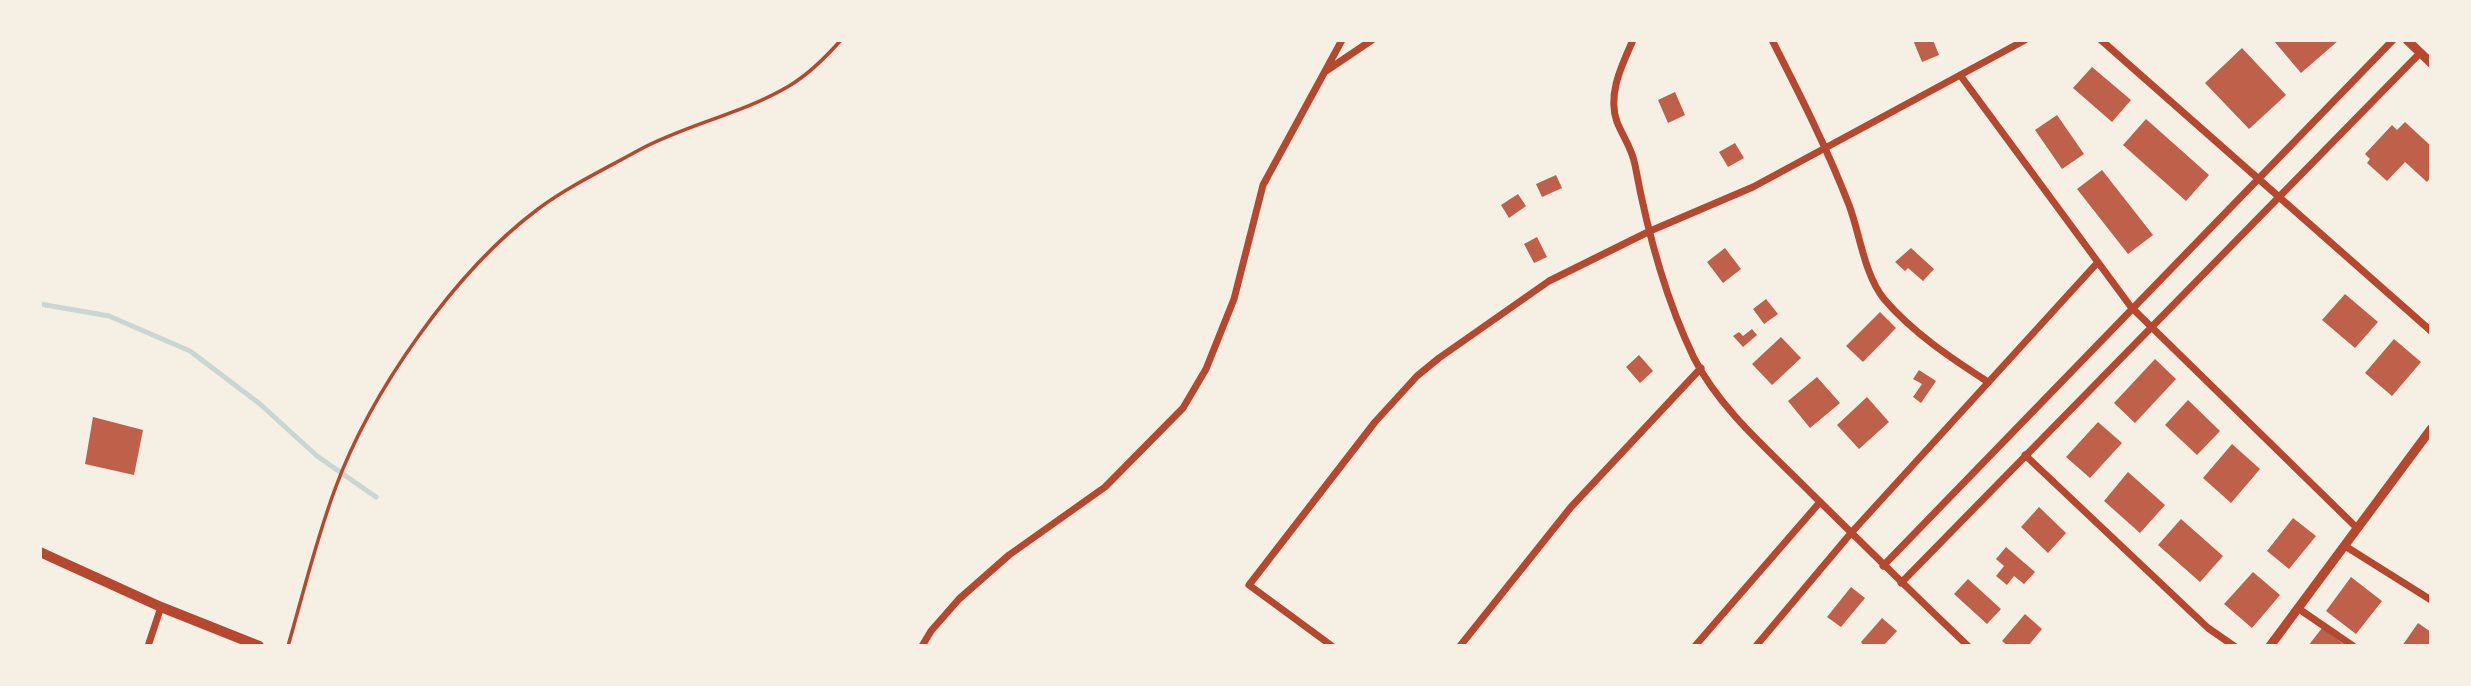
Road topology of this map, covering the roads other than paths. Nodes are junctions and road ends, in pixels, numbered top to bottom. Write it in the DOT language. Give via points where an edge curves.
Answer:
graph roads {
  1 [pos="841,40"];
  2 [pos="1342,40"];
  3 [pos="1372,40"];
  4 [pos="1633,40"];
  5 [pos="1772,40"];
  6 [pos="2025,40"];
  7 [pos="2101,40"];
  8 [pos="2393,40"];
  9 [pos="2407,40"];
  10 [pos="2420,53"];
  11 [pos="2431,63"];
  12 [pos="1960,75"];
  13 [pos="1320,76"];
  14 [pos="1826,147"];
  15 [pos="2259,177"];
  16 [pos="2280,195"];
  17 [pos="1650,231"];
  18 [pos="2098,262"];
  19 [pos="2131,307"];
  20 [pos="2151,326"];
  21 [pos="2431,331"];
  22 [pos="1701,368"];
  23 [pos="1988,382"];
  24 [pos="2431,429"];
  25 [pos="2025,455"];
  26 [pos="1820,502"];
  27 [pos="2357,528"];
  28 [pos="1851,533"];
  29 [pos="2344,546"];
  30 [pos="40,552"];
  31 [pos="1883,566"];
  32 [pos="1901,583"];
  33 [pos="2431,600"];
  34 [pos="160,607"];
  35 [pos="2299,609"];
  36 [pos="148,646"];
  37 [pos="258,646"];
  38 [pos="288,646"];
  39 [pos="922,646"];
  40 [pos="1332,646"];
  41 [pos="1460,646"];
  42 [pos="1695,646"];
  43 [pos="1756,646"];
  44 [pos="1968,646"];
  45 [pos="2234,646"];
  46 [pos="2270,646"];
  47 [pos="2353,646"];
  1 -- 38 [label="lane" via="790,85 650,144 538,209 484,256 369,412 335,489"];
  2 -- 13 [label="street"];
  3 -- 13 [label="street"];
  4 -- 17 [label="street" via="1618,74 1614,102 1617,121 1633,150"];
  5 -- 14 [label="street"];
  6 -- 12 [label="street"];
  7 -- 15 [label="street"];
  8 -- 15 [label="street"];
  9 -- 10 [label="street"];
  10 -- 11 [label="street"];
  10 -- 16 [label="street"];
  12 -- 14 [label="street"];
  12 -- 18 [label="street"];
  13 -- 39 [label="street" via="1264,185 1234,299 1206,369 1183,408 1105,487 1009,555 958,599"];
  14 -- 17 [label="street" via="1753,187"];
  14 -- 23 [label="street" via="1883,298 1936,346"];
  15 -- 16 [label="street"];
  15 -- 19 [label="street"];
  16 -- 20 [label="street"];
  16 -- 21 [label="street"];
  17 -- 22 [label="street" via="1670,300"];
  17 -- 40 [label="street" via="1549,282 1417,376 1249,585"];
  18 -- 19 [label="street"];
  18 -- 23 [label="street"];
  19 -- 20 [label="street"];
  19 -- 31 [label="street"];
  20 -- 25 [label="street"];
  20 -- 27 [label="street"];
  22 -- 26 [label="street" via="1760,443"];
  22 -- 41 [label="street" via="1571,507"];
  23 -- 28 [label="street"];
  24 -- 27 [label="street"];
  25 -- 32 [label="street"];
  25 -- 45 [label="street" via="2208,628"];
  26 -- 28 [label="street"];
  26 -- 42 [label="street"];
  27 -- 29 [label="street"];
  28 -- 31 [label="street"];
  28 -- 43 [label="street"];
  29 -- 33 [label="street"];
  29 -- 35 [label="street"];
  30 -- 34 [label="main road"];
  31 -- 32 [label="street"];
  32 -- 44 [label="street"];
  34 -- 36 [label="street"];
  34 -- 37 [label="main road"];
  35 -- 46 [label="street"];
  35 -- 47 [label="street"];
}
